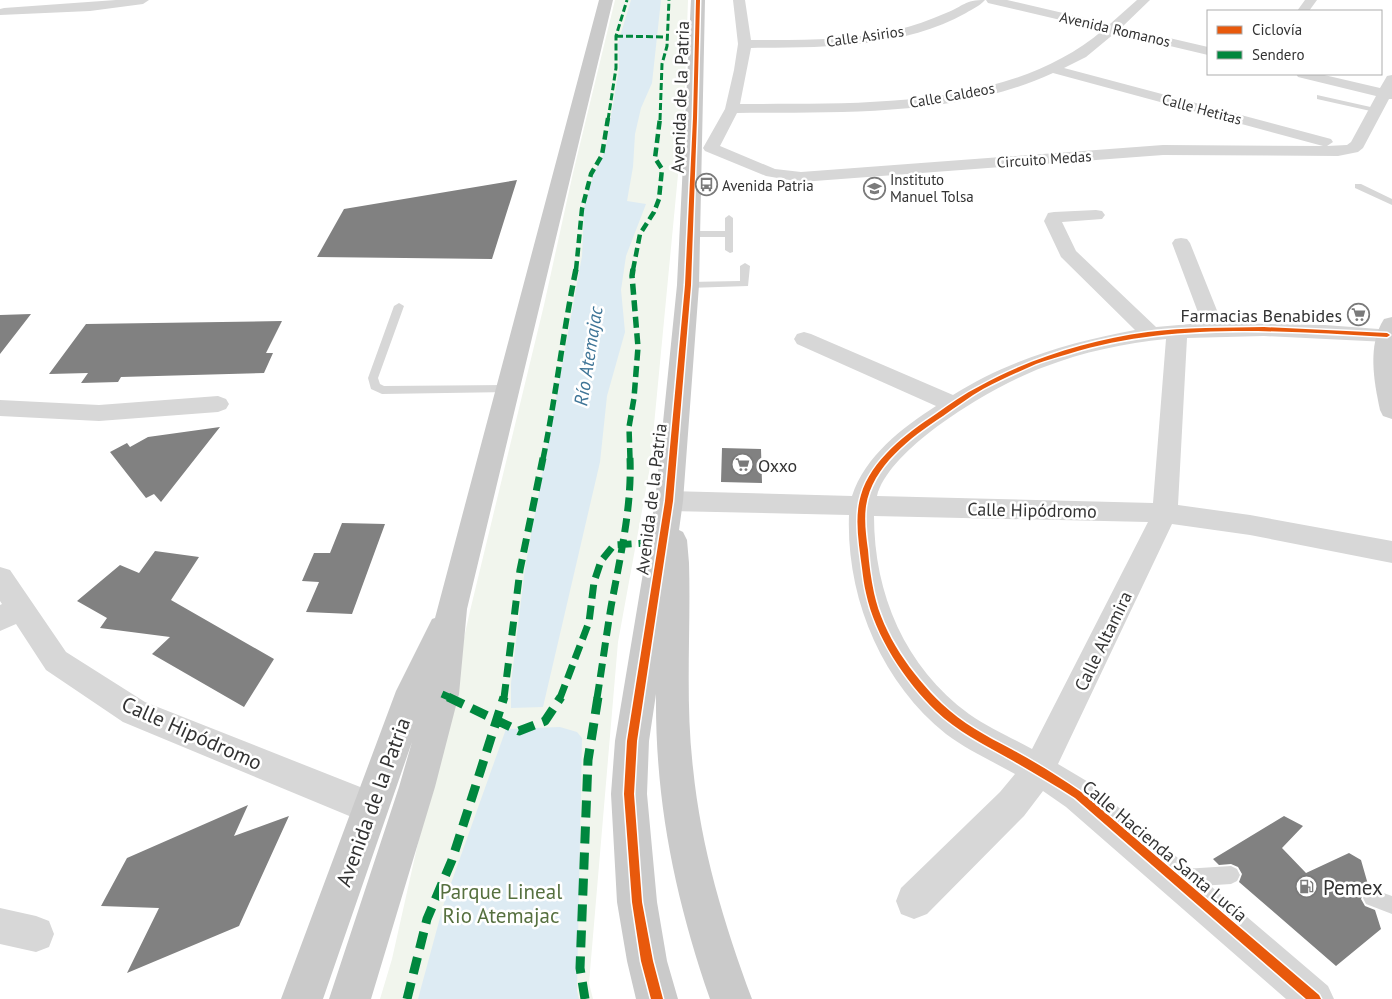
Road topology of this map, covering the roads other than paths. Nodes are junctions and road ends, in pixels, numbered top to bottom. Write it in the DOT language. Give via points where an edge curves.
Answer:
graph roads {
  1 [pos="22,0"];
  2 [pos="143,0"];
  3 [pos="606,0"];
  4 [pos="698,0"];
  5 [pos="739,0"];
  6 [pos="979,0"];
  7 [pos="992,0"];
  8 [pos="1028,0"];
  9 [pos="1144,0"];
  10 [pos="2,14"];
  11 [pos="1116,25"];
  12 [pos="1207,42"];
  13 [pos="745,44"];
  14 [pos="1207,51"];
  15 [pos="1052,69"];
  16 [pos="1309,75"];
  17 [pos="1344,75"];
  18 [pos="1389,88"];
  19 [pos="1320,97"];
  20 [pos="732,109"];
  21 [pos="1375,110"];
  22 [pos="1352,149"];
  23 [pos="703,151"];
  24 [pos="1358,186"];
  25 [pos="1392,202"];
  26 [pos="1096,215"];
  27 [pos="728,218"];
  28 [pos="690,234"];
  29 [pos="729,234"];
  30 [pos="1181,243"];
  31 [pos="730,250"];
  32 [pos="745,266"];
  33 [pos="746,284"];
  34 [pos="688,285"];
  35 [pos="747,295"];
  36 [pos="399,306"];
  37 [pos="1214,328"];
  38 [pos="1390,330"];
  39 [pos="1164,332"];
  40 [pos="804,339"];
  41 [pos="508,389"];
  42 [pos="218,404"];
  43 [pos="952,404"];
  44 [pos="0,408"];
  45 [pos="1392,410"];
  46 [pos="669,501"];
  47 [pos="862,506"];
  48 [pos="1165,513"];
  49 [pos="1392,552"];
  50 [pos="0,578"];
  51 [pos="452,609"];
  52 [pos="10,613"];
  53 [pos="1039,770"];
  54 [pos="371,808"];
  55 [pos="1231,875"];
  56 [pos="1174,878"];
  57 [pos="1372,898"];
  58 [pos="914,901"];
  59 [pos="1392,905"];
  60 [pos="0,926"];
  61 [pos="36,934"];
  62 [pos="302,999"];
  63 [pos="350,999"];
  64 [pos="657,999"];
  65 [pos="731,999"];
  66 [pos="1315,999"];
  1 -- 10 [label="street"];
  2 -- 10 [label="street"];
  3 -- 41 [label="main road, Avenida de la Patria"];
  4 -- 23 [label="main road, Avenida de la Patria"];
  5 -- 13 [label="street"];
  6 -- 13 [label="street, Calle Asirios" via="939,22 896,34 823,43"];
  7 -- 11 [label="street, Avenida Romanos"];
  8 -- 11 [label="street, Avenida Romanos"];
  9 -- 11 [label="street, Calle Caldeos"];
  11 -- 12 [label="street, Avenida Romanos"];
  11 -- 14 [label="street, Avenida Romanos"];
  11 -- 15 [label="street, Calle Caldeos" via="1081,54"];
  13 -- 20 [label="street"];
  15 -- 20 [label="street, Calle Caldeos" via="983,91 904,103 848,108"];
  15 -- 22 [label="street, Calle Hetitas"];
  16 -- 18 [label="street"];
  17 -- 18 [label="street"];
  18 -- 21 [label="street"];
  19 -- 21 [label="lane"];
  20 -- 23 [label="street"];
  21 -- 22 [label="street"];
  22 -- 23 [label="street, Circuito Medas" via="1163,150 801,177 772,173"];
  23 -- 28 [label="main road, Avenida de la Patria"];
  24 -- 25 [label="lane"];
  26 -- 39 [label="street" via="1061,215 1054,217 1053,221 1068,253"];
  27 -- 29 [label="lane"];
  28 -- 29 [label="lane"];
  28 -- 34 [label="main road, Avenida de la Patria"];
  29 -- 31 [label="lane"];
  30 -- 37 [label="street"];
  32 -- 33 [label="lane"];
  33 -- 34 [label="lane"];
  33 -- 35 [label="lane"];
  34 -- 46 [label="main road, Avenida de la Patria"];
  36 -- 41 [label="lane" via="373,378 375,386 382,390"];
  37 -- 38 [label="street, Calle Hacienda Santa Lucía"];
  37 -- 39 [label="street, Calle Hacienda Santa Lucía"];
  38 -- 45 [label="main road" via="1385,360"];
  39 -- 43 [label="street, Calle Hacienda Santa Lucía" via="1105,340 1068,350 1015,370"];
  39 -- 48 [label="street, Calle Altamira"];
  40 -- 43 [label="street"];
  41 -- 51 [label="main road, Avenida de la Patria"];
  42 -- 44 [label="street" via="99,412"];
  43 -- 47 [label="street, Calle Hacienda Santa Lucía" via="879,468"];
  46 -- 47 [label="street, Calle Hipódromo"];
  46 -- 64 [label="main road, Avenida de la Patria" via="632,741 629,794 637,902"];
  46 -- 65 [label="main road, Avenida de la Patria" via="676,568 673,735 679,806 697,889"];
  47 -- 48 [label="street, Calle Hipódromo"];
  47 -- 53 [label="street, Calle Hacienda Santa Lucía" via="863,548 871,595 890,642 918,686 954,721"];
  48 -- 49 [label="street, Calle Hipódromo" via="1250,525"];
  48 -- 53 [label="street, Calle Altamira"];
  50 -- 52 [label="street, Calle Hipódromo"];
  51 -- 54 [label="main road, Avenida de la Patria" via="413,691"];
  51 -- 63 [label="main road, Avenida de la Patria" via="442,694 417,787"];
  52 -- 54 [label="street, Calle Hipódromo" via="56,661 134,712"];
  53 -- 56 [label="street, Calle Hacienda Santa Lucía" via="1078,795"];
  53 -- 58 [label="street, Calle Altamira" via="1012,804"];
  54 -- 62 [label="main road, Avenida de la Patria"];
  55 -- 56 [label="lane"];
  56 -- 66 [label="street, Calle Hacienda Santa Lucía"];
  57 -- 59 [label="lane"];
  60 -- 61 [label="street"];
}
